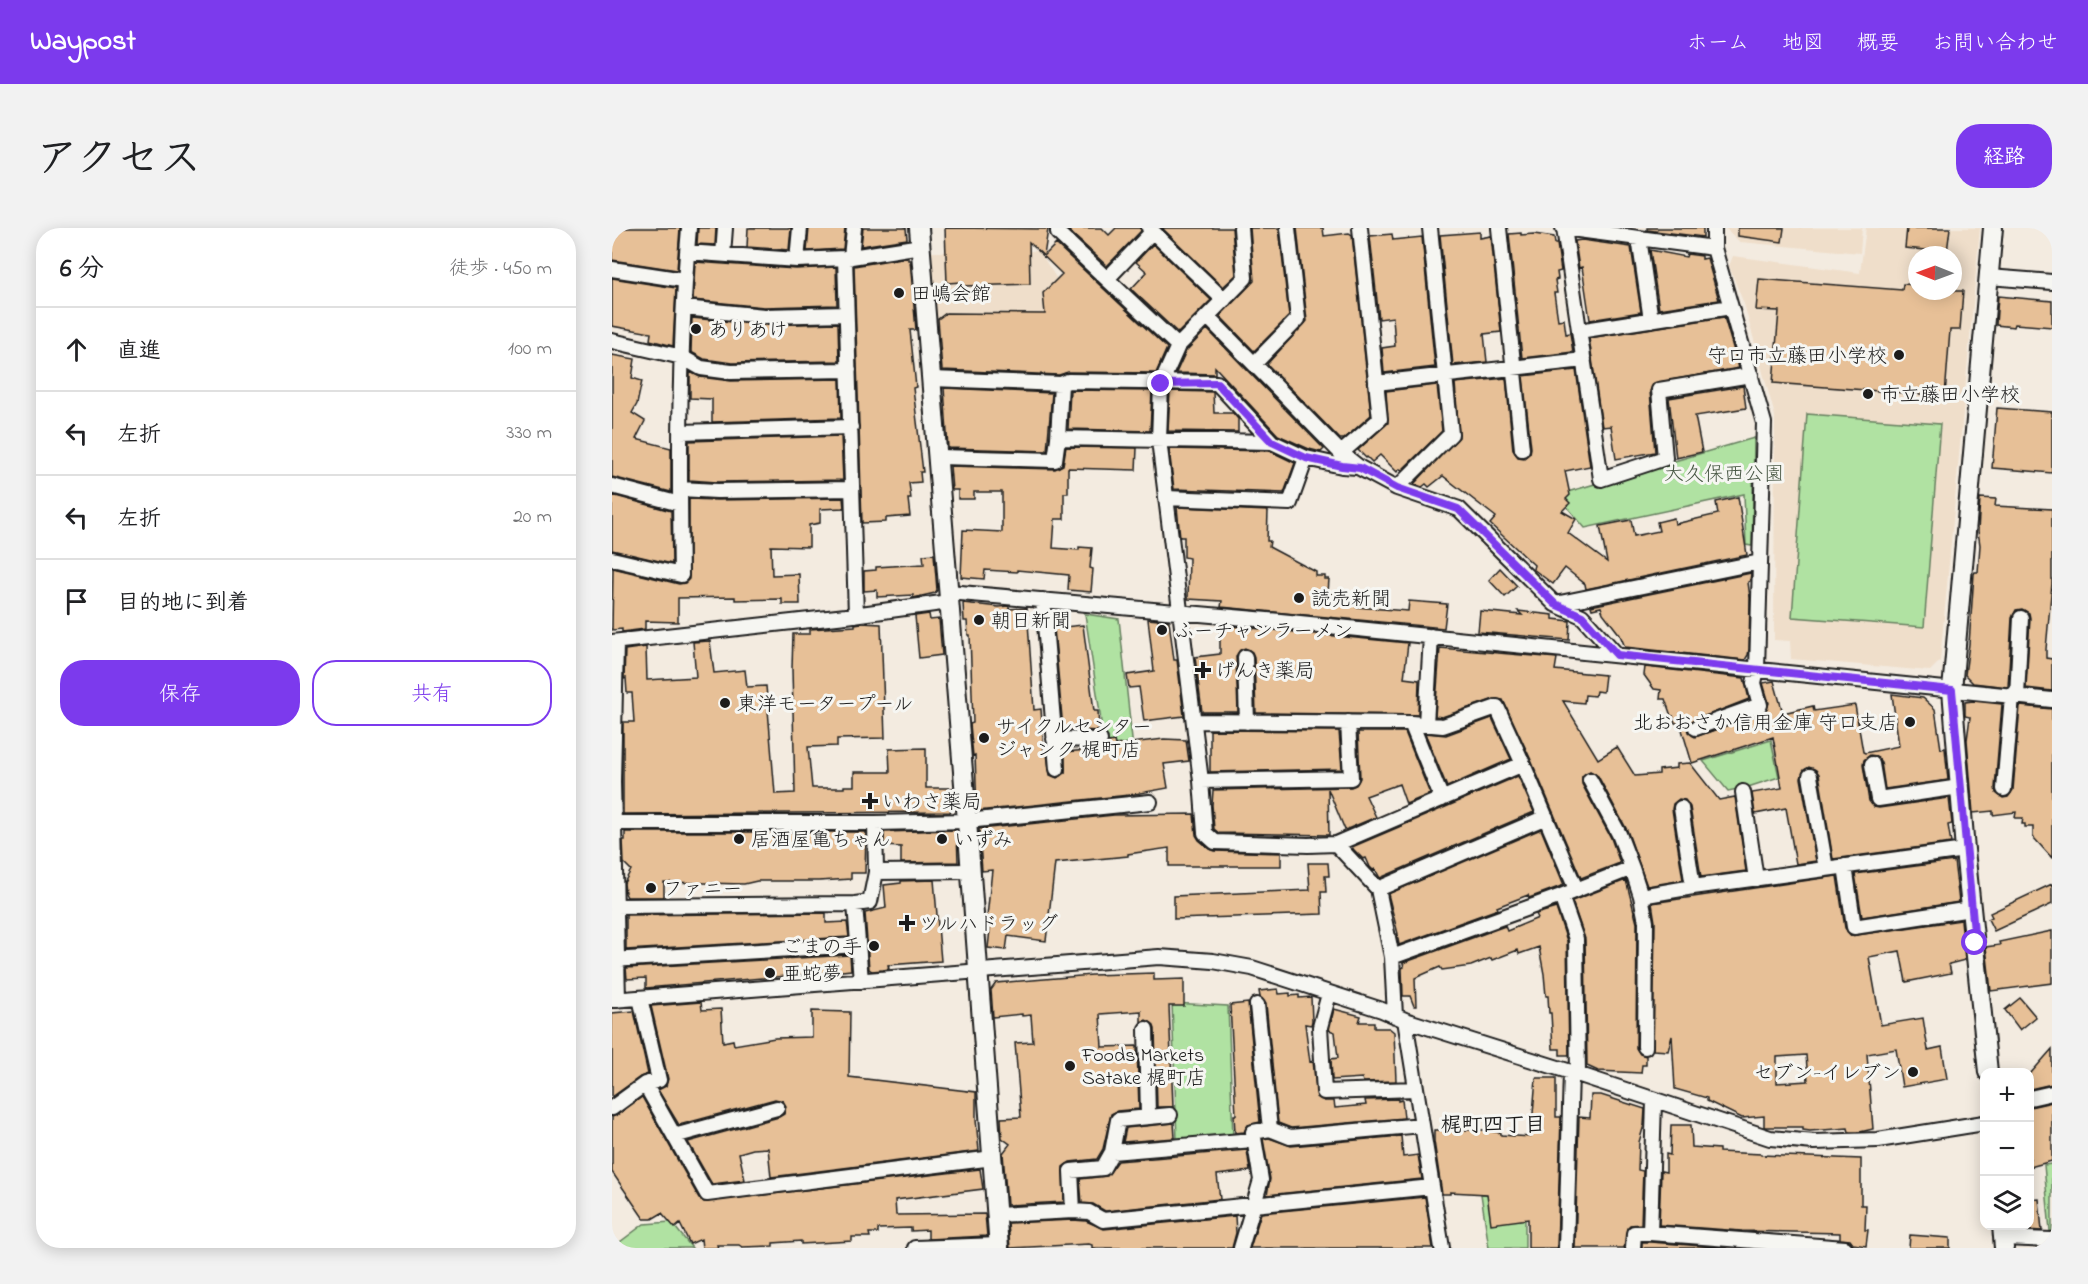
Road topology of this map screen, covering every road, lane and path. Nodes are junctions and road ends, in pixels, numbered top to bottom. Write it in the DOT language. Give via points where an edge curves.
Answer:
graph roads {
  1 [pos="689,228"];
  2 [pos="725,228"];
  3 [pos="800,228"];
  4 [pos="854,228"];
  5 [pos="1058,228"];
  6 [pos="1241,228"];
  7 [pos="1288,228"];
  8 [pos="1360,228"];
  9 [pos="1430,228"];
  10 [pos="1499,228"];
  11 [pos="1564,228"];
  12 [pos="1714,228"];
  13 [pos="1994,228"];
  14 [pos="1151,230"];
  15 [pos="1596,230"];
  16 [pos="920,237"];
  17 [pos="1639,238"];
  18 [pos="1714,248"];
  19 [pos="687,252"];
  20 [pos="723,255"];
  21 [pos="848,257"];
  22 [pos="797,260"];
  23 [pos="612,269"];
  24 [pos="1989,277"];
  25 [pos="1107,279"];
  26 [pos="684,280"];
  27 [pos="2052,282"];
  28 [pos="1224,300"];
  29 [pos="1731,307"];
  30 [pos="684,308"];
  31 [pos="846,314"];
  32 [pos="1208,317"];
  33 [pos="1651,320"];
  34 [pos="1579,331"];
  35 [pos="612,341"];
  36 [pos="1178,346"];
  37 [pos="682,357"];
  38 [pos="1584,360"];
  39 [pos="1254,364"];
  40 [pos="1514,367"];
  41 [pos="849,370"];
  42 [pos="1445,375"];
  43 [pos="1750,375"];
  44 [pos="932,379"];
  45 [pos="1376,383"];
  46 [pos="1061,384"];
  47 [pos="1161,384"];
  48 [pos="851,427"];
  49 [pos="681,432"];
  50 [pos="1058,438"];
  51 [pos="1159,440"];
  52 [pos="1272,442"];
  53 [pos="1522,448"];
  54 [pos="1341,453"];
  55 [pos="939,458"];
  56 [pos="1306,458"];
  57 [pos="1360,468"];
  58 [pos="612,486"];
  59 [pos="1397,488"];
  60 [pos="680,489"];
  61 [pos="852,489"];
  62 [pos="1166,498"];
  63 [pos="680,504"];
  64 [pos="612,559"];
  65 [pos="1760,562"];
  66 [pos="949,597"];
  67 [pos="1043,600"];
  68 [pos="1555,604"];
  69 [pos="1181,613"];
  70 [pos="855,615"];
  71 [pos="2021,618"];
  72 [pos="1431,636"];
  73 [pos="614,642"];
  74 [pos="1617,655"];
  75 [pos="1245,657"];
  76 [pos="1757,669"];
  77 [pos="1952,690"];
  78 [pos="2014,696"];
  79 [pos="2052,700"];
  80 [pos="613,715"];
  81 [pos="1194,721"];
  82 [pos="1247,722"];
  83 [pos="1348,722"];
  84 [pos="1411,723"];
  85 [pos="1426,724"];
  86 [pos="1696,728"];
  87 [pos="1054,739"];
  88 [pos="1100,740"];
  89 [pos="1523,764"];
  90 [pos="1872,764"];
  91 [pos="1057,770"];
  92 [pos="1809,777"];
  93 [pos="1590,780"];
  94 [pos="1201,781"];
  95 [pos="1960,787"];
  96 [pos="2004,789"];
  97 [pos="1743,792"];
  98 [pos="1442,799"];
  99 [pos="1150,802"];
  100 [pos="1681,807"];
  101 [pos="1546,817"];
  102 [pos="967,821"];
  103 [pos="613,823"];
  104 [pos="875,823"];
  105 [pos="1336,844"];
  106 [pos="1965,850"];
  107 [pos="1845,866"];
  108 [pos="1632,868"];
  109 [pos="1826,869"];
  110 [pos="876,872"];
  111 [pos="969,872"];
  112 [pos="1756,879"];
  113 [pos="1693,887"];
  114 [pos="1378,889"];
  115 [pos="1576,889"];
  116 [pos="1561,896"];
  117 [pos="1641,896"];
  118 [pos="855,904"];
  119 [pos="615,906"];
  120 [pos="1971,909"];
  121 [pos="858,945"];
  122 [pos="1392,957"];
  123 [pos="614,960"];
  124 [pos="978,971"];
  125 [pos="861,981"];
  126 [pos="1329,994"];
  127 [pos="640,998"];
  128 [pos="615,1000"];
  129 [pos="1257,1005"];
  130 [pos="1400,1018"];
  131 [pos="1146,1029"];
  132 [pos="1645,1047"];
  133 [pos="1988,1068"];
  134 [pos="1574,1074"];
  135 [pos="645,1084"];
  136 [pos="1416,1089"];
  137 [pos="2052,1093"];
  138 [pos="2034,1097"];
  139 [pos="1654,1101"];
  140 [pos="612,1108"];
  141 [pos="777,1108"];
  142 [pos="1170,1115"];
  143 [pos="1148,1116"];
  144 [pos="1980,1124"];
  145 [pos="1422,1125"];
  146 [pos="1270,1130"];
  147 [pos="674,1136"];
  148 [pos="1253,1140"];
  149 [pos="1112,1152"];
  150 [pos="993,1158"];
  151 [pos="1432,1187"];
  152 [pos="1255,1205"];
  153 [pos="1073,1211"];
  154 [pos="997,1215"];
  155 [pos="1650,1233"];
  156 [pos="2003,1237"];
  157 [pos="2052,1240"];
  158 [pos="999,1246"];
  159 [pos="1821,1247"];
  160 [pos="915,1248"];
  161 [pos="1240,1248"];
  162 [pos="1442,1248"];
  163 [pos="1566,1248"];
  164 [pos="1633,1248"];
  165 [pos="1845,1248"];
  1 -- 19 [label="street"];
  2 -- 20 [label="street"];
  3 -- 22 [label="street"];
  4 -- 21 [label="street"];
  5 -- 25 [label="street"];
  6 -- 28 [label="street" via="1245,278"];
  7 -- 39 [label="street" via="1298,320"];
  8 -- 45 [label="street"];
  9 -- 42 [label="street"];
  10 -- 40 [label="street"];
  11 -- 15 [label="street"];
  11 -- 34 [label="street"];
  12 -- 18 [label="street"];
  13 -- 24 [label="street"];
  14 -- 25 [label="street"];
  14 -- 28 [label="street"];
  15 -- 17 [label="street"];
  16 -- 21 [label="street"];
  16 -- 44 [label="street"];
  17 -- 18 [label="street"];
  17 -- 33 [label="street"];
  18 -- 29 [label="street"];
  19 -- 20 [label="street"];
  19 -- 26 [label="street"];
  20 -- 22 [label="street"];
  21 -- 22 [label="street"];
  21 -- 31 [label="street"];
  23 -- 26 [label="street"];
  24 -- 27 [label="street"];
  24 -- 77 [label="street"];
  25 -- 36 [label="street"];
  26 -- 30 [label="street"];
  28 -- 32 [label="street"];
  29 -- 33 [label="street"];
  29 -- 43 [label="street"];
  30 -- 31 [label="street" via="764,316"];
  30 -- 37 [label="street"];
  31 -- 41 [label="street"];
  32 -- 36 [label="street"];
  32 -- 39 [label="street"];
  33 -- 34 [label="street"];
  34 -- 38 [label="street"];
  35 -- 37 [label="street"];
  36 -- 47 [label="street"];
  37 -- 41 [label="street" via="701,368 731,372"];
  37 -- 49 [label="street"];
  38 -- 40 [label="street"];
  38 -- 43 [label="street" via="1601,479 1665,458 1659,390"];
  39 -- 54 [label="street"];
  40 -- 42 [label="street"];
  40 -- 53 [label="street"];
  41 -- 48 [label="street"];
  42 -- 45 [label="street"];
  42 -- 59 [label="street" via="1451,434"];
  43 -- 65 [label="street" via="1764,423"];
  44 -- 46 [label="street"];
  44 -- 55 [label="street"];
  45 -- 54 [label="street" via="1380,419"];
  46 -- 47 [label="street"];
  46 -- 50 [label="street"];
  47 -- 51 [label="street"];
  47 -- 52 [label="street" via="1217,383"];
  48 -- 49 [label="street"];
  48 -- 61 [label="street"];
  49 -- 60 [label="street"];
  50 -- 51 [label="street"];
  50 -- 55 [label="street" via="1055,460"];
  51 -- 52 [label="street"];
  51 -- 62 [label="street"];
  52 -- 56 [label="street"];
  54 -- 57 [label="street"];
  55 -- 66 [label="street"];
  56 -- 57 [label="street"];
  56 -- 62 [label="street" via="1290,503"];
  57 -- 59 [label="street"];
  58 -- 63 [label="street"];
  59 -- 68 [label="street" via="1458,509"];
  60 -- 61 [label="street"];
  60 -- 63 [label="street"];
  61 -- 70 [label="street"];
  62 -- 69 [label="street"];
  63 -- 64 [label="street" via="681,575"];
  65 -- 68 [label="street"];
  65 -- 76 [label="street"];
  66 -- 67 [label="street"];
  66 -- 70 [label="street"];
  66 -- 102 [label="street"];
  67 -- 69 [label="street"];
  67 -- 87 [label="street"];
  68 -- 74 [label="street" via="1582,616"];
  69 -- 72 [label="street"];
  69 -- 81 [label="street"];
  70 -- 73 [label="street"];
  71 -- 78 [label="street"];
  72 -- 74 [label="street"];
  72 -- 85 [label="street"];
  73 -- 80 [label="street"];
  74 -- 76 [label="street"];
  75 -- 82 [label="street"];
  76 -- 77 [label="street"];
  76 -- 86 [label="street" via="1754,683 1760,705"];
  77 -- 78 [label="street"];
  77 -- 95 [label="street"];
  78 -- 79 [label="street"];
  78 -- 96 [label="street"];
  80 -- 103 [label="street"];
  81 -- 82 [label="street"];
  81 -- 94 [label="street"];
  82 -- 83 [label="street"];
  83 -- 84 [label="street"];
  83 -- 94 [label="street" via="1351,778"];
  84 -- 85 [label="street"];
  84 -- 98 [label="street"];
  85 -- 89 [label="street" via="1443,726 1497,707"];
  87 -- 88 [label="street"];
  87 -- 91 [label="street"];
  89 -- 98 [label="street"];
  89 -- 101 [label="street"];
  90 -- 95 [label="street" via="1878,799"];
  92 -- 109 [label="street"];
  93 -- 108 [label="street"];
  94 -- 105 [label="street" via="1205,833 1215,842"];
  95 -- 106 [label="street"];
  97 -- 112 [label="street"];
  98 -- 105 [label="street"];
  99 -- 102 [label="street"];
  100 -- 113 [label="street"];
  101 -- 114 [label="street"];
  101 -- 115 [label="street"];
  102 -- 104 [label="street"];
  102 -- 111 [label="street"];
  103 -- 104 [label="street"];
  103 -- 119 [label="street"];
  104 -- 110 [label="street"];
  105 -- 114 [label="street"];
  106 -- 107 [label="street"];
  106 -- 120 [label="street"];
  107 -- 109 [label="street"];
  107 -- 120 [label="street" via="1854,927"];
  108 -- 115 [label="street"];
  108 -- 117 [label="street"];
  109 -- 112 [label="street"];
  110 -- 111 [label="street"];
  110 -- 118 [label="street" via="870,902"];
  111 -- 124 [label="street"];
  112 -- 113 [label="street"];
  113 -- 117 [label="street"];
  114 -- 122 [label="street"];
  115 -- 116 [label="street"];
  116 -- 122 [label="street"];
  116 -- 134 [label="street" via="1576,939"];
  117 -- 132 [label="street" via="1646,922"];
  118 -- 119 [label="street"];
  118 -- 121 [label="street"];
  119 -- 123 [label="street"];
  120 -- 133 [label="street"];
  121 -- 123 [label="street"];
  121 -- 125 [label="street"];
  122 -- 130 [label="street"];
  123 -- 128 [label="street"];
  124 -- 125 [label="street"];
  124 -- 126 [label="street" via="1159,957 1252,968"];
  124 -- 150 [label="street"];
  125 -- 127 [label="street"];
  126 -- 130 [label="street"];
  126 -- 136 [label="street" via="1320,1027 1324,1092"];
  127 -- 128 [label="street"];
  127 -- 135 [label="street" via="659,1080"];
  129 -- 146 [label="street"];
  130 -- 134 [label="street"];
  130 -- 136 [label="street"];
  131 -- 143 [label="street"];
  134 -- 139 [label="street"];
  134 -- 163 [label="street"];
  135 -- 140 [label="street"];
  135 -- 147 [label="street"];
  136 -- 145 [label="street"];
  137 -- 138 [label="street"];
  139 -- 144 [label="street" via="1770,1138 1814,1142 1878,1140"];
  139 -- 155 [label="street"];
  141 -- 147 [label="street"];
  142 -- 143 [label="street"];
  143 -- 149 [label="street" via="1118,1120"];
  145 -- 146 [label="street" via="1290,1137"];
  145 -- 151 [label="street"];
  146 -- 148 [label="street" via="1253,1132"];
  147 -- 150 [label="street" via="707,1194"];
  148 -- 149 [label="street"];
  148 -- 152 [label="street" via="1261,1180"];
  149 -- 153 [label="street" via="1103,1168 1071,1171"];
  150 -- 154 [label="street"];
  151 -- 152 [label="street"];
  151 -- 162 [label="street"];
  152 -- 153 [label="street" via="1103,1220 1089,1212"];
  152 -- 161 [label="street"];
  153 -- 154 [label="street"];
  154 -- 158 [label="street"];
  155 -- 159 [label="street"];
  155 -- 164 [label="street" via="1634,1233"];
  156 -- 157 [label="street"];
  158 -- 160 [label="street"];
  159 -- 165 [label="street"];
}
